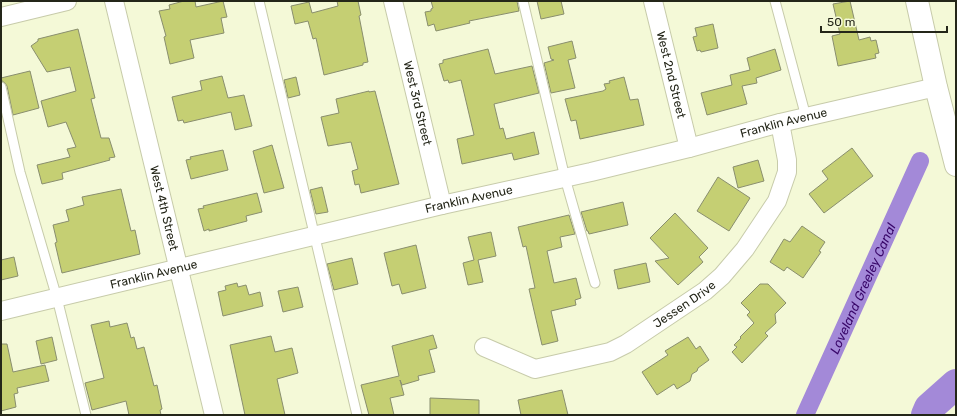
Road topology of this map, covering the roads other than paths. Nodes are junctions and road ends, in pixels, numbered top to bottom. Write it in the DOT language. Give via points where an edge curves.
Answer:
graph roads {
  1 [pos="66,1"];
  2 [pos="114,1"];
  3 [pos="259,1"];
  4 [pos="392,1"];
  5 [pos="523,1"];
  6 [pos="652,1"];
  7 [pos="775,1"];
  8 [pos="917,1"];
  9 [pos="1,17"];
  10 [pos="1,87"];
  11 [pos="936,88"];
  12 [pos="806,117"];
  13 [pos="780,123"];
  14 [pos="952,132"];
  15 [pos="689,148"];
  16 [pos="956,165"];
  17 [pos="565,178"];
  18 [pos="442,205"];
  19 [pos="315,236"];
  20 [pos="179,269"];
  21 [pos="595,283"];
  22 [pos="56,298"];
  23 [pos="1,311"];
  24 [pos="484,347"];
  25 [pos="86,415"];
  26 [pos="214,415"];
  27 [pos="357,415"];
  1 -- 9 [label="street"];
  2 -- 20 [label="street, West 4th Street"];
  3 -- 19 [label="lane"];
  4 -- 18 [label="street, West 3rd Street"];
  5 -- 17 [label="lane"];
  6 -- 15 [label="street, West 2nd Street"];
  7 -- 12 [label="lane"];
  8 -- 11 [label="main road"];
  10 -- 22 [label="lane" via="20,172"];
  11 -- 12 [label="street, Franklin Avenue"];
  11 -- 14 [label="main road"];
  12 -- 13 [label="street, Franklin Avenue"];
  13 -- 15 [label="street, Franklin Avenue"];
  13 -- 24 [label="street, Jessen Drive" via="787,172 777,202 745,249 705,291 630,342 610,352 535,369"];
  14 -- 16 [label="main road"];
  15 -- 17 [label="street, Franklin Avenue"];
  17 -- 18 [label="street, Franklin Avenue"];
  17 -- 21 [label="lane"];
  18 -- 19 [label="street, Franklin Avenue"];
  19 -- 20 [label="street, Franklin Avenue"];
  19 -- 27 [label="lane"];
  20 -- 22 [label="street, Franklin Avenue"];
  20 -- 26 [label="street, West 4th Street"];
  22 -- 23 [label="street, Franklin Avenue"];
  22 -- 25 [label="lane"];
}
